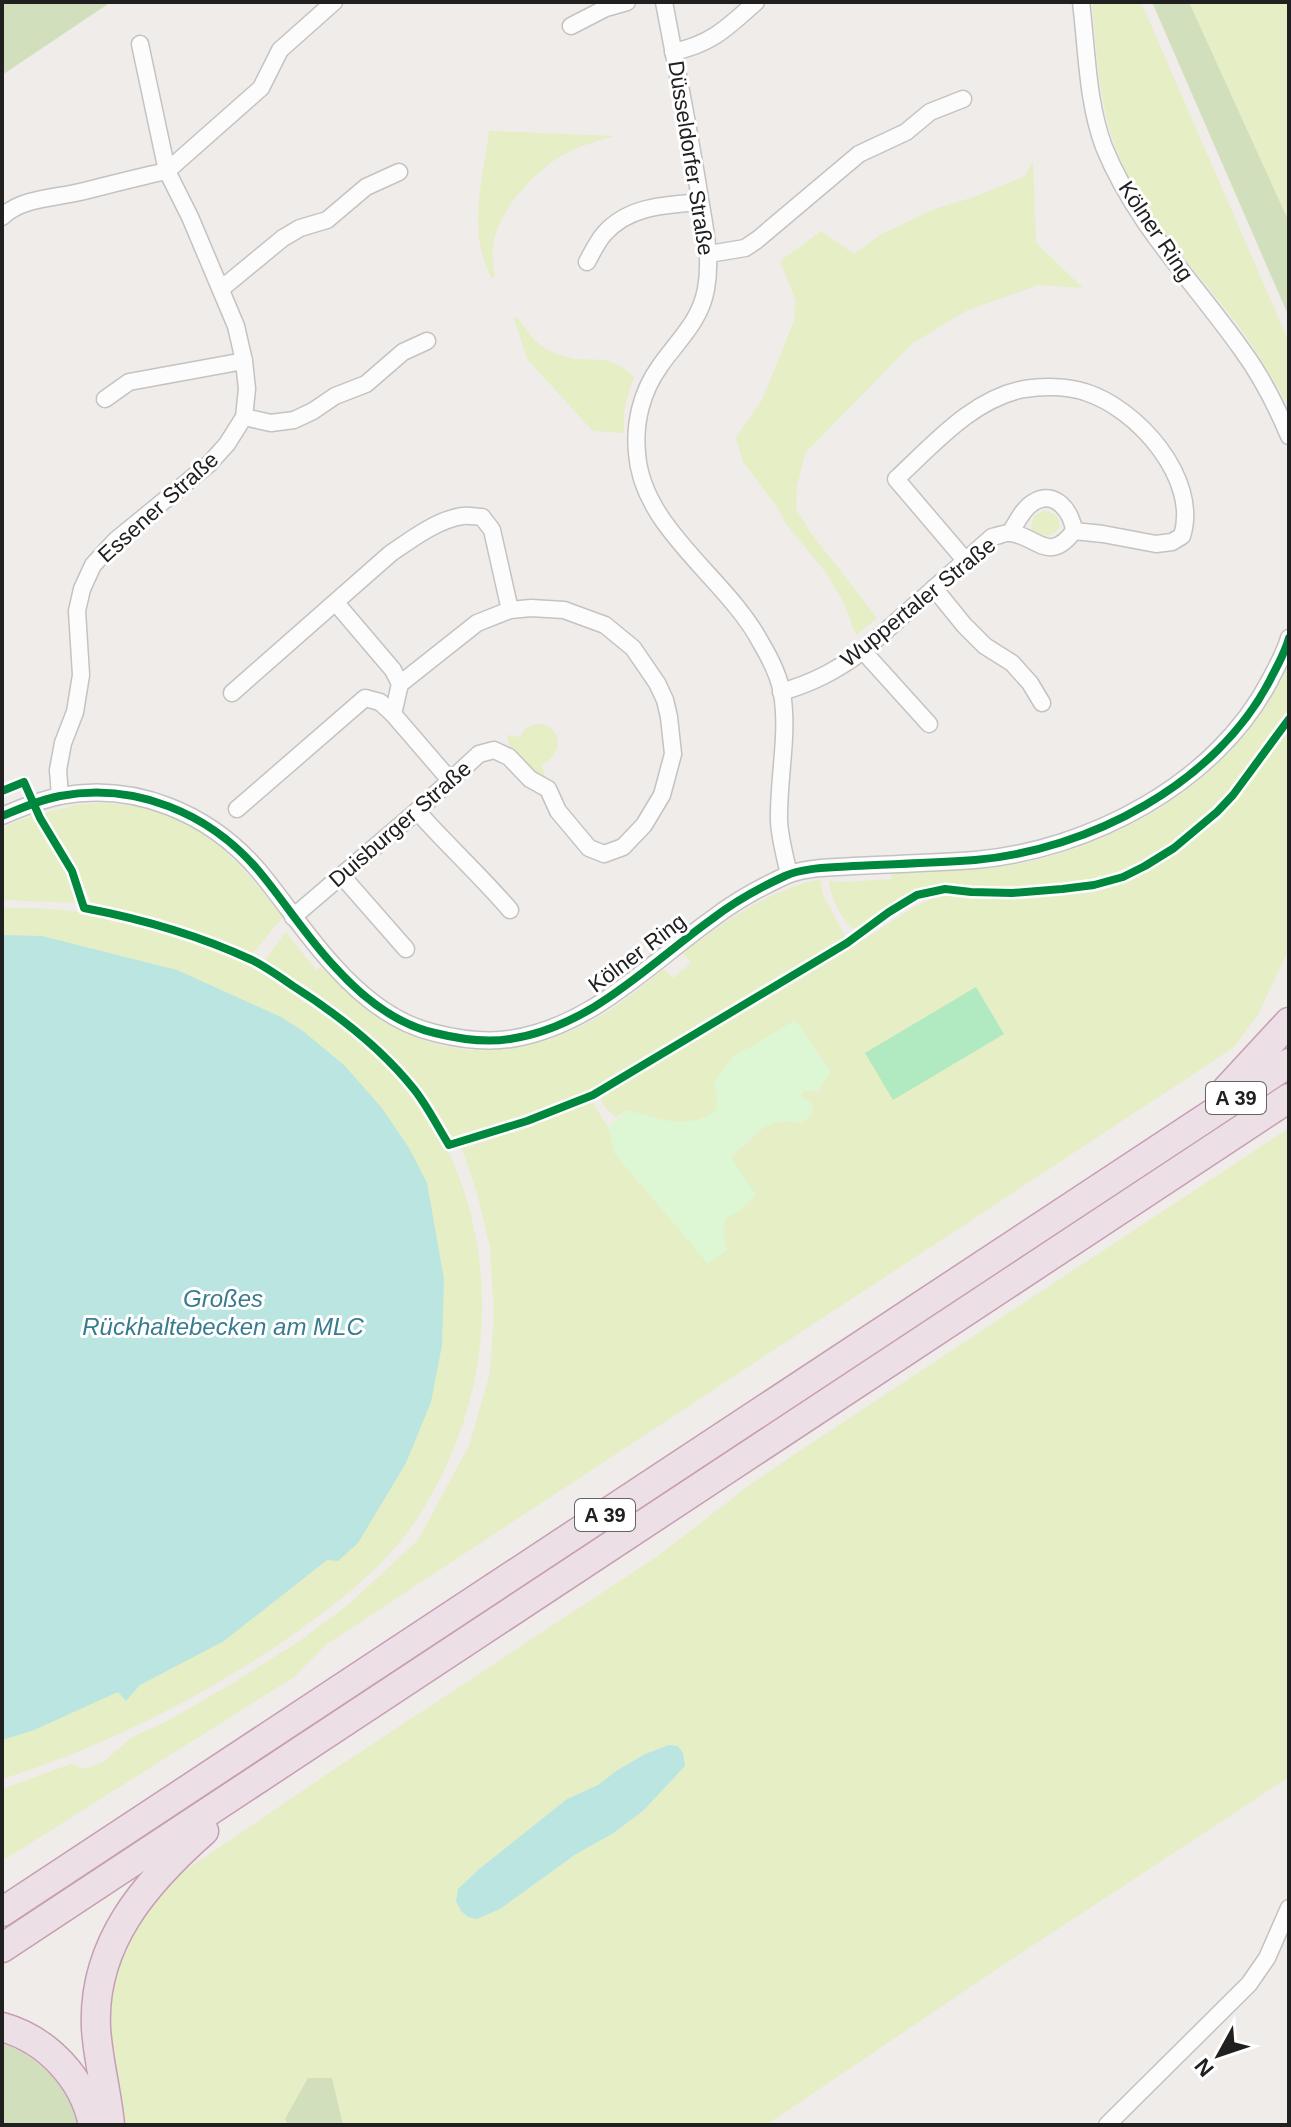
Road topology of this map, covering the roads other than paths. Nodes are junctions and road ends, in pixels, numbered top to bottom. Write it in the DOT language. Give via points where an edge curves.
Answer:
graph roads {
  1 [pos="334,2"];
  2 [pos="627,2"];
  3 [pos="664,2"];
  4 [pos="756,2"];
  5 [pos="1081,2"];
  6 [pos="571,26"];
  7 [pos="140,44"];
  8 [pos="673,52"];
  9 [pos="963,99"];
  10 [pos="167,171"];
  11 [pos="399,172"];
  12 [pos="700,202"];
  13 [pos="2,217"];
  14 [pos="709,254"];
  15 [pos="587,262"];
  16 [pos="221,289"];
  17 [pos="427,341"];
  18 [pos="244,361"];
  19 [pos="105,399"];
  20 [pos="244,417"];
  21 [pos="1289,436"];
  22 [pos="1074,531"];
  23 [pos="1010,533"];
  24 [pos="965,560"];
  25 [pos="934,588"];
  26 [pos="336,603"];
  27 [pos="510,610"];
  28 [pos="1289,638"];
  29 [pos="863,651"];
  30 [pos="400,684"];
  31 [pos="781,692"];
  32 [pos="232,693"];
  33 [pos="1042,703"];
  34 [pos="393,714"];
  35 [pos="929,724"];
  36 [pos="449,779"];
  37 [pos="60,796"];
  38 [pos="237,809"];
  39 [pos="417,811"];
  40 [pos="2,816"];
  41 [pos="789,874"];
  42 [pos="342,876"];
  43 [pos="510,910"];
  44 [pos="293,917"];
  45 [pos="406,949"];
  46 [pos="1289,1022"];
  47 [pos="1289,1063"];
  48 [pos="1289,1098"];
  49 [pos="1183,1132"];
  50 [pos="289,1757"];
  51 [pos="1289,1908"];
  52 [pos="2,1912"];
  53 [pos="2,1948"];
  54 [pos="2,2027"];
  55 [pos="93,2125"];
  56 [pos="110,2125"];
  57 [pos="1107,2125"];
  1 -- 10 [label="street" via="280,50 261,88"];
  2 -- 6 [label="street"];
  3 -- 8 [label="street, Düsseldorfer Straße"];
  4 -- 8 [label="street" via="710,40"];
  5 -- 21 [label="street, Kölner Ring" via="1092,102 1124,190 1243,350"];
  7 -- 10 [label="street"];
  8 -- 12 [label="street, Düsseldorfer Straße"];
  9 -- 14 [label="street" via="859,154 745,248"];
  10 -- 13 [label="street" via="23,204"];
  10 -- 16 [label="street"];
  11 -- 16 [label="street" via="366,187 327,220 283,238"];
  12 -- 14 [label="street, Düsseldorfer Straße"];
  12 -- 15 [label="street" via="646,208 621,218"];
  14 -- 31 [label="street, Düsseldorfer Straße" via="699,314 642,400 637,456 643,484 661,517 748,620"];
  16 -- 18 [label="street"];
  17 -- 20 [label="street" via="403,352 366,384 294,420 271,423"];
  18 -- 19 [label="street" via="129,382"];
  18 -- 20 [label="street"];
  20 -- 37 [label="street, Essener Straße" via="209,464 93,565 77,611 81,675 58,770"];
  22 -- 23 [label="street, Wuppertaler Straße" via="1056,546 1042,547"];
  22 -- 23 [label="street, Wuppertaler Straße" via="1066,508 1042,498 1023,512"];
  22 -- 24 [label="street" via="1172,542 1182,536 1186,521 1180,490 1151,437 1129,416 1084,392 1022,389 975,409 896,479"];
  23 -- 24 [label="street, Wuppertaler Straße" via="992,537"];
  24 -- 25 [label="street, Wuppertaler Straße"];
  25 -- 29 [label="street, Wuppertaler Straße"];
  25 -- 33 [label="street" via="985,646 1012,663"];
  26 -- 27 [label="street" via="390,554 463,516 482,517 492,530"];
  26 -- 30 [label="street"];
  26 -- 32 [label="street"];
  27 -- 30 [label="street" via="477,623"];
  27 -- 36 [label="street, Duisburger Straße" via="564,610 605,625 640,656 669,717 673,754 662,795 623,847 604,854 589,848 555,808 548,789 509,757 494,750 479,754"];
  28 -- 41 [label="street, Kölner Ring" via="1261,698 1228,740 1180,784 1077,839 977,860"];
  29 -- 31 [label="street, Wuppertaler Straße" via="814,682"];
  29 -- 35 [label="street"];
  30 -- 34 [label="street"];
  31 -- 41 [label="street, Düsseldorfer Straße" via="779,821"];
  34 -- 36 [label="street"];
  34 -- 38 [label="street" via="365,698"];
  36 -- 39 [label="street, Duisburger Straße"];
  37 -- 40 [label="street, Kölner Ring"];
  37 -- 44 [label="street, Kölner Ring" via="122,794 164,803 195,817 257,870"];
  39 -- 42 [label="street, Duisburger Straße"];
  39 -- 43 [label="street"];
  41 -- 44 [label="street, Kölner Ring" via="713,918 597,1006 559,1026 510,1039 471,1040 429,1032 392,1015 354,988"];
  42 -- 44 [label="street, Duisburger Straße"];
  42 -- 45 [label="street"];
  46 -- 49 [label="highway"];
  47 -- 49 [label="highway, A 39"];
  48 -- 50 [label="highway, A 39"];
  49 -- 52 [label="highway, A 39"];
  50 -- 53 [label="highway, A 39"];
  50 -- 56 [label="highway" via="170,1862 113,1939 103,1968 96,2025"];
  51 -- 57 [label="street" via="1249,1984"];
  54 -- 55 [label="highway" via="37,2042 71,2073"];
}
